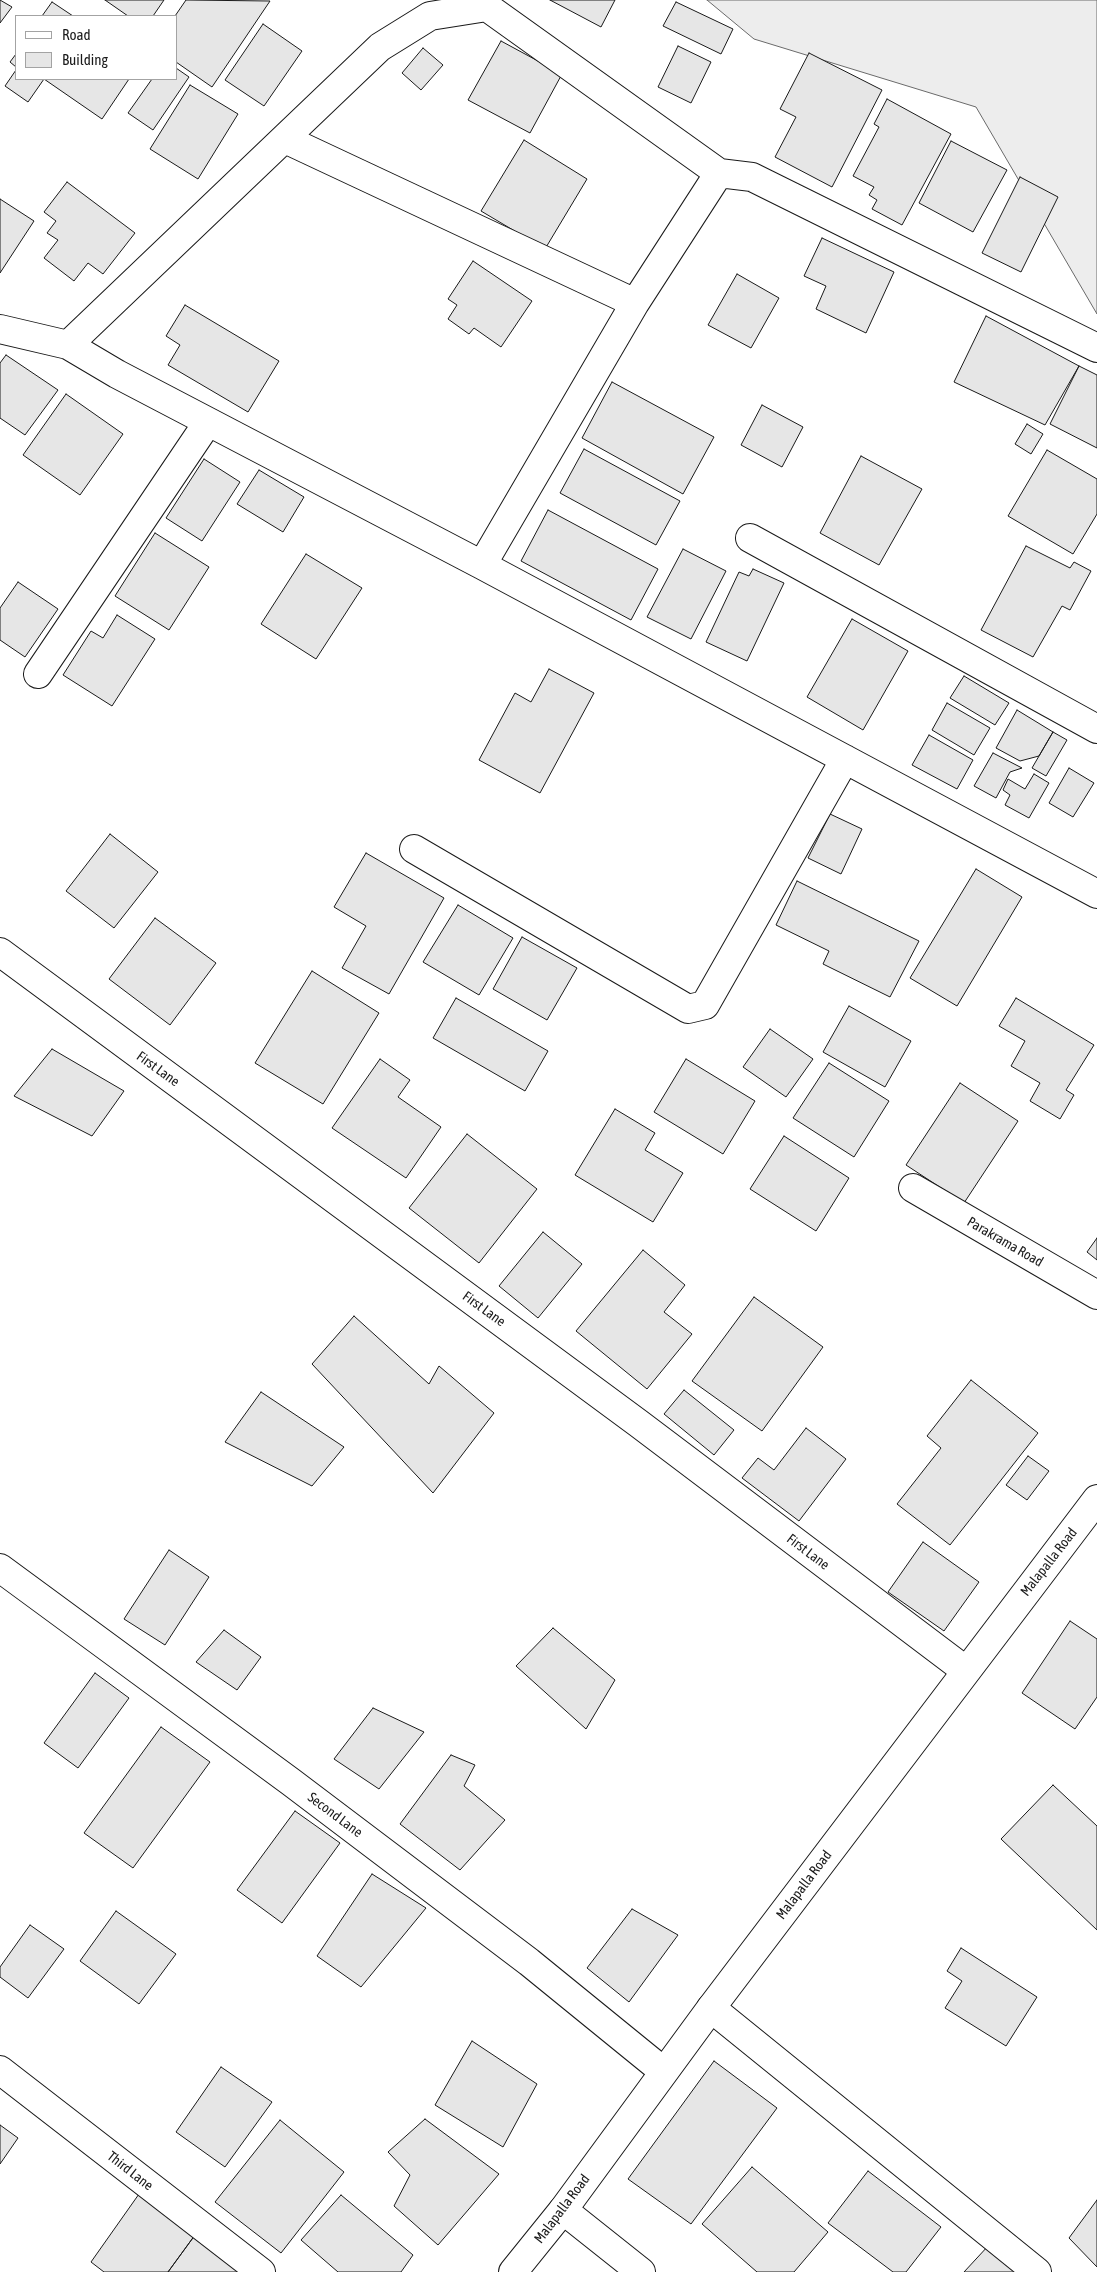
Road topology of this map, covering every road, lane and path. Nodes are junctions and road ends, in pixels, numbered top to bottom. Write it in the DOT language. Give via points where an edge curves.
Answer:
graph roads {
  1 [pos="490,4"];
  2 [pos="286,139"];
  3 [pos="719,173"];
  4 [pos="635,302"];
  5 [pos="0,329"];
  6 [pos="68,345"];
  7 [pos="1097,348"];
  8 [pos="208,422"];
  9 [pos="750,538"];
  10 [pos="482,565"];
  11 [pos="38,674"];
  12 [pos="1097,729"];
  13 [pos="845,759"];
  14 [pos="414,849"];
  15 [pos="1097,894"];
  16 [pos="0,953"];
  17 [pos="913,1188"];
  18 [pos="1097,1295"];
  19 [pos="1097,1499"];
  20 [pos="0,1568"];
  21 [pos="965,1670"];
  22 [pos="711,2008"];
  23 [pos="0,2070"];
  24 [pos="664,2071"];
  25 [pos="563,2210"];
  26 [pos="260,2272"];
  27 [pos="513,2272"];
  28 [pos="641,2272"];
  29 [pos="1037,2272"];
  1 -- 2 [label="street" via="430,16 380,47"];
  1 -- 3 [label="street"];
  2 -- 4 [label="street"];
  2 -- 6 [label="street"];
  3 -- 4 [label="street"];
  3 -- 7 [label="street" via="752,177"];
  4 -- 10 [label="street"];
  5 -- 6 [label="street"];
  6 -- 8 [label="street"];
  8 -- 10 [label="street"];
  8 -- 11 [label="street"];
  9 -- 12 [label="street"];
  10 -- 13 [label="street"];
  13 -- 14 [label="street" via="705,1005 688,1009"];
  13 -- 15 [label="street"];
  16 -- 21 [label="street, First Lane" via="638,1423"];
  17 -- 18 [label="street, Parakrama Road"];
  19 -- 21 [label="street, Malapalla Road"];
  20 -- 24 [label="street, Second Lane" via="315,1800 528,1962"];
  21 -- 22 [label="street, Malapalla Road"];
  22 -- 24 [label="street, Malapalla Road"];
  22 -- 29 [label="street"];
  23 -- 26 [label="street, Third Lane"];
  24 -- 25 [label="street, Malapalla Road"];
  25 -- 27 [label="street, Malapalla Road"];
  25 -- 28 [label="street"];
}
